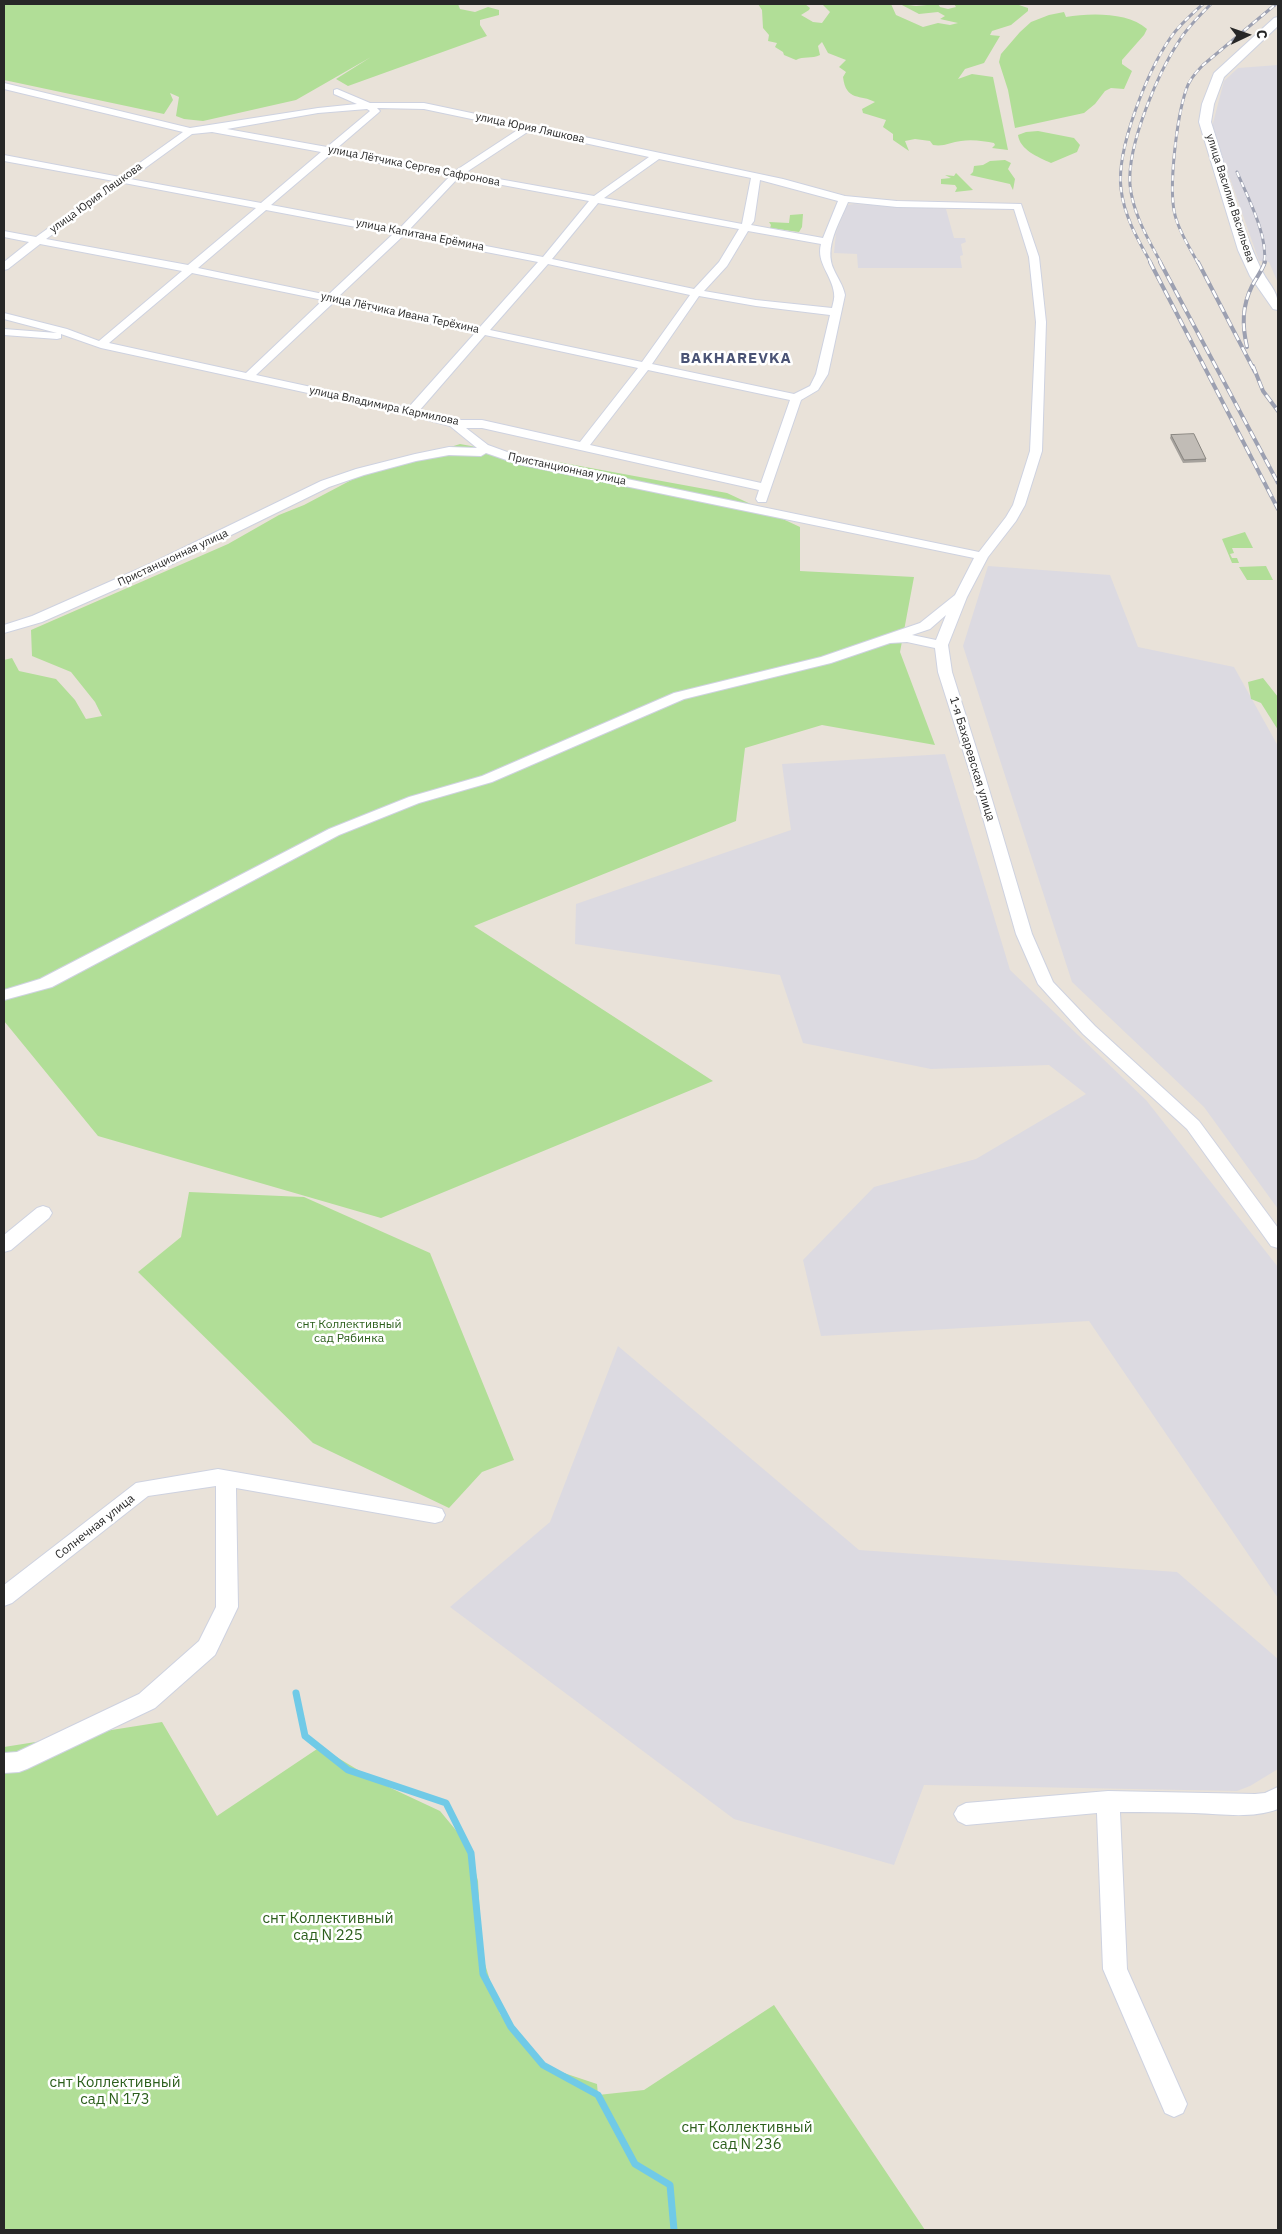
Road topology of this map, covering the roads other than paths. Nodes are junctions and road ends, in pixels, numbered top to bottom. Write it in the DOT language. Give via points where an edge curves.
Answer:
graph roads {
  1 [pos="1278,20"];
  2 [pos="4,86"];
  3 [pos="337,92"];
  4 [pos="371,107"];
  5 [pos="527,128"];
  6 [pos="212,129"];
  7 [pos="190,131"];
  8 [pos="330,150"];
  9 [pos="656,156"];
  10 [pos="4,158"];
  11 [pos="457,174"];
  12 [pos="756,177"];
  13 [pos="121,180"];
  14 [pos="844,199"];
  15 [pos="595,200"];
  16 [pos="266,205"];
  17 [pos="746,228"];
  18 [pos="401,232"];
  19 [pos="4,234"];
  20 [pos="38,240"];
  21 [pos="826,242"];
  22 [pos="546,260"];
  23 [pos="4,268"];
  24 [pos="190,269"];
  25 [pos="696,293"];
  26 [pos="331,299"];
  27 [pos="1278,306"];
  28 [pos="836,312"];
  29 [pos="4,316"];
  30 [pos="483,331"];
  31 [pos="4,332"];
  32 [pos="19,335"];
  33 [pos="77,337"];
  34 [pos="4,345"];
  35 [pos="101,345"];
  36 [pos="646,365"];
  37 [pos="248,376"];
  38 [pos="796,398"];
  39 [pos="411,412"];
  40 [pos="454,424"];
  41 [pos="583,446"];
  42 [pos="484,448"];
  43 [pos="766,488"];
  44 [pos="760,509"];
  45 [pos="982,556"];
  46 [pos="960,597"];
  47 [pos="4,629"];
  48 [pos="888,639"];
  49 [pos="941,645"];
  50 [pos="4,995"];
  51 [pos="43,1213"];
  52 [pos="1278,1241"];
  53 [pos="4,1245"];
  54 [pos="226,1478"];
  55 [pos="435,1515"];
  56 [pos="4,1597"];
  57 [pos="4,1763"];
  58 [pos="1278,1797"];
  59 [pos="1108,1801"];
  60 [pos="966,1814"];
  61 [pos="1174,2104"];
  1 -- 27 [label="main road, улица Василия Васильева" via="1218,76 1205,122 1245,250"];
  2 -- 7 [label="street, улица Лётчика Сергея Сафронова"];
  3 -- 4 [label="street"];
  4 -- 5 [label="street, улица Юрия Ляшкова" via="424,106"];
  4 -- 6 [label="street, улица Юрия Ляшкова" via="306,112"];
  4 -- 8 [label="street" via="375,111"];
  5 -- 9 [label="street, улица Юрия Ляшкова"];
  5 -- 11 [label="street"];
  6 -- 7 [label="street, улица Лётчика Сергея Сафронова"];
  6 -- 8 [label="street, улица Лётчика Сергея Сафронова"];
  7 -- 13 [label="street, улица Юрия Ляшкова"];
  8 -- 11 [label="street, улица Лётчика Сергея Сафронова"];
  8 -- 16 [label="street"];
  9 -- 12 [label="street, улица Юрия Ляшкова"];
  9 -- 15 [label="street"];
  10 -- 13 [label="street, улица Капитана Ерёмина"];
  11 -- 15 [label="street, улица Лётчика Сергея Сафронова"];
  11 -- 18 [label="street"];
  12 -- 14 [label="street, улица Юрия Ляшкова"];
  12 -- 17 [label="street" via="752,214"];
  13 -- 16 [label="street, улица Капитана Ерёмина"];
  13 -- 20 [label="street, улица Юрия Ляшкова"];
  14 -- 21 [label="street"];
  14 -- 45 [label="street, улица Юрия Ляшкова" via="906,204 1018,206 1034,257 1040,314 1038,434 1019,505"];
  15 -- 17 [label="street, улица Лётчика Сергея Сафронова"];
  15 -- 22 [label="street"];
  16 -- 18 [label="street, улица Капитана Ерёмина"];
  16 -- 24 [label="street"];
  17 -- 21 [label="street, улица Лётчика Сергея Сафронова"];
  17 -- 25 [label="street" via="723,264"];
  18 -- 22 [label="street, улица Капитана Ерёмина"];
  18 -- 26 [label="street"];
  19 -- 20 [label="street, улица Лётчика Ивана Терёхина"];
  20 -- 23 [label="street, улица Юрия Ляшкова"];
  20 -- 24 [label="street, улица Лётчика Ивана Терёхина"];
  21 -- 28 [label="street" via="826,262 840,291"];
  22 -- 25 [label="street, улица Капитана Ерёмина"];
  22 -- 30 [label="street"];
  24 -- 26 [label="street, улица Лётчика Ивана Терёхина"];
  24 -- 35 [label="street"];
  25 -- 28 [label="street, улица Капитана Ерёмина" via="777,307"];
  25 -- 36 [label="street"];
  26 -- 30 [label="street, улица Лётчика Ивана Терёхина"];
  26 -- 37 [label="street"];
  28 -- 38 [label="street" via="820,378 809,392"];
  29 -- 33 [label="street, улица Владимира Кармилова"];
  30 -- 36 [label="street, улица Лётчика Ивана Терёхина"];
  30 -- 39 [label="street"];
  31 -- 32 [label="street"];
  32 -- 33 [label="street"];
  32 -- 34 [label="street"];
  33 -- 35 [label="street, улица Владимира Кармилова"];
  35 -- 37 [label="street, улица Владимира Кармилова"];
  36 -- 38 [label="street, улица Лётчика Ивана Терёхина"];
  36 -- 41 [label="street"];
  37 -- 39 [label="street, улица Владимира Кармилова"];
  38 -- 43 [label="street"];
  39 -- 40 [label="street, улица Владимира Кармилова"];
  40 -- 41 [label="street, улица Владимира Кармилова" via="482,424"];
  40 -- 42 [label="street"];
  41 -- 43 [label="street, улица Владимира Кармилова"];
  42 -- 44 [label="street, Пристанционная улица" via="518,460"];
  42 -- 47 [label="street, Пристанционная улица" via="481,452 449,451 415,458 325,484 157,566 37,619"];
  43 -- 44 [label="street"];
  44 -- 45 [label="street, Пристанционная улица"];
  45 -- 46 [label="street"];
  46 -- 48 [label="street" via="925,626"];
  46 -- 49 [label="street"];
  48 -- 49 [label="street" via="907,638"];
  48 -- 50 [label="street" via="826,660 680,696 487,779 414,800 334,832 46,983"];
  49 -- 52 [label="street, 1-я Бахаревская улица" via="945,672 1024,934 1046,984 1089,1030 1193,1125"];
  51 -- 53 [label="street"];
  54 -- 55 [label="street, Солнечная улица"];
  54 -- 56 [label="street, Солнечная улица" via="143,1489"];
  54 -- 57 [label="street" via="227,1606 207,1648 147,1701 19,1762"];
  58 -- 59 [label="street" via="1272,1803 1243,1806"];
  59 -- 60 [label="street"];
  59 -- 61 [label="street" via="1115,1969"];
}
